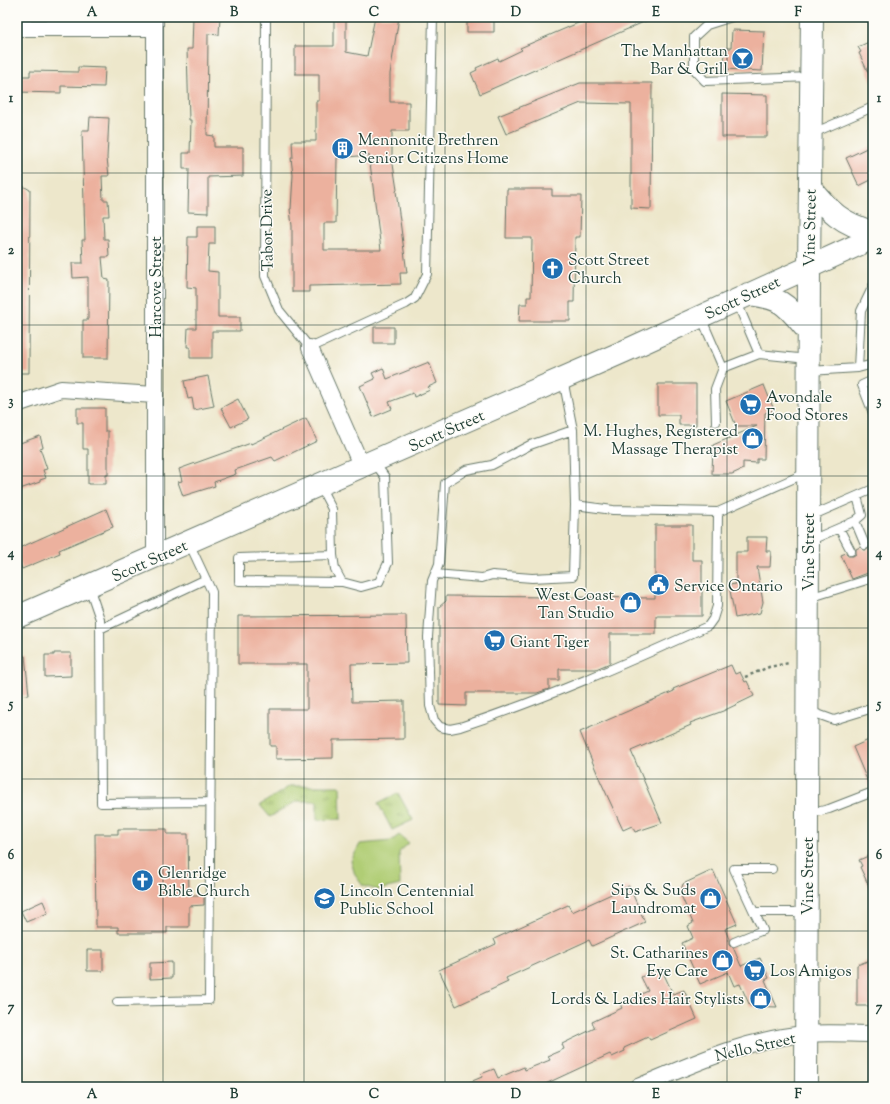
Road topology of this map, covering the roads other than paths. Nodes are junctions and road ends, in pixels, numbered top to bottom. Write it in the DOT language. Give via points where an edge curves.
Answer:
graph roads {
  1 [pos="266,17"];
  2 [pos="434,17"];
  3 [pos="732,17"];
  4 [pos="812,17"];
  5 [pos="155,23"];
  6 [pos="17,28"];
  7 [pos="811,77"];
  8 [pos="873,107"];
  9 [pos="810,134"];
  10 [pos="810,187"];
  11 [pos="873,232"];
  12 [pos="873,238"];
  13 [pos="809,266"];
  14 [pos="873,286"];
  15 [pos="742,297"];
  16 [pos="701,317"];
  17 [pos="808,331"];
  18 [pos="310,348"];
  19 [pos="759,354"];
  20 [pos="873,364"];
  21 [pos="808,365"];
  22 [pos="859,365"];
  23 [pos="722,368"];
  24 [pos="563,379"];
  25 [pos="873,380"];
  26 [pos="155,395"];
  27 [pos="17,404"];
  28 [pos="873,413"];
  29 [pos="716,422"];
  30 [pos="573,430"];
  31 [pos="368,464"];
  32 [pos="808,472"];
  33 [pos="319,485"];
  34 [pos="873,489"];
  35 [pos="857,496"];
  36 [pos="576,505"];
  37 [pos="718,512"];
  38 [pos="808,518"];
  39 [pos="855,521"];
  40 [pos="839,528"];
  41 [pos="188,542"];
  42 [pos="808,542"];
  43 [pos="865,545"];
  44 [pos="851,551"];
  45 [pos="333,555"];
  46 [pos="155,557"];
  47 [pos="435,574"];
  48 [pos="873,578"];
  49 [pos="206,580"];
  50 [pos="342,582"];
  51 [pos="88,586"];
  52 [pos="808,599"];
  53 [pos="17,617"];
  54 [pos="100,629"];
  55 [pos="873,708"];
  56 [pos="808,711"];
  57 [pos="873,792"];
  58 [pos="210,802"];
  59 [pos="807,814"];
  60 [pos="772,869"];
  61 [pos="754,912"];
  62 [pos="807,912"];
  63 [pos="734,942"];
  64 [pos="117,1002"];
  65 [pos="806,1034"];
  66 [pos="873,1034"];
  67 [pos="638,1087"];
  68 [pos="806,1087"];
  1 -- 18 [label="lane, Tabor Drive" via="265,276 279,310"];
  2 -- 18 [label="lane" via="427,274 415,298 406,304"];
  3 -- 7 [label="lane" via="707,24 694,37 694,69 705,81"];
  4 -- 7 [label="street, Vine Street"];
  5 -- 6 [label="street"];
  5 -- 26 [label="street, Harcove Street"];
  7 -- 9 [label="street, Vine Street"];
  8 -- 9 [label="lane"];
  9 -- 10 [label="street, Vine Street"];
  10 -- 11 [label="street" via="831,212 843,221 856,228"];
  10 -- 13 [label="street, Vine Street"];
  12 -- 13 [label="street, Scott Street"];
  13 -- 15 [label="street, Scott Street"];
  13 -- 17 [label="street, Vine Street"];
  14 -- 22 [label="lane" via="860,311"];
  15 -- 16 [label="street, Scott Street"];
  15 -- 17 [label="street" via="765,296 782,302"];
  15 -- 19 [label="lane"];
  16 -- 23 [label="lane"];
  16 -- 24 [label="street, Scott Street"];
  17 -- 21 [label="street, Vine Street"];
  18 -- 31 [label="street, Tabor Drive"];
  19 -- 21 [label="lane"];
  19 -- 23 [label="lane"];
  20 -- 22 [label="lane"];
  21 -- 22 [label="lane"];
  21 -- 32 [label="street, Vine Street"];
  23 -- 29 [label="lane" via="715,389"];
  24 -- 30 [label="lane"];
  24 -- 31 [label="street, Scott Street"];
  25 -- 28 [label="lane" via="862,385"];
  26 -- 27 [label="street" via="61,389"];
  26 -- 46 [label="street, Harcove Street"];
  30 -- 36 [label="lane"];
  30 -- 47 [label="lane" via="530,445 492,465 466,470 445,482"];
  31 -- 33 [label="street, Scott Street"];
  31 -- 50 [label="lane" via="385,477 388,563 379,582 361,587"];
  32 -- 37 [label="lane"];
  32 -- 38 [label="street, Vine Street"];
  33 -- 41 [label="street, Scott Street"];
  33 -- 45 [label="lane" via="332,509"];
  34 -- 35 [label="lane"];
  35 -- 38 [label="lane"];
  35 -- 39 [label="lane" via="862,515"];
  36 -- 37 [label="lane" via="613,510"];
  36 -- 47 [label="lane" via="573,576 532,578 492,575 482,578"];
  37 -- 47 [label="lane" via="717,606 708,626 597,676 450,729 440,727 434,720 430,706 428,638 432,581"];
  38 -- 42 [label="street, Vine Street"];
  39 -- 40 [label="lane"];
  39 -- 43 [label="lane"];
  40 -- 42 [label="lane"];
  40 -- 44 [label="lane"];
  41 -- 46 [label="street, Scott Street"];
  41 -- 49 [label="lane"];
  42 -- 52 [label="street, Vine Street"];
  45 -- 50 [label="lane" via="335,569"];
  45 -- 50 [label="lane" via="239,558 239,581"];
  46 -- 51 [label="street, Scott Street"];
  48 -- 52 [label="lane" via="863,578"];
  49 -- 54 [label="lane"];
  49 -- 58 [label="lane" via="212,592"];
  51 -- 53 [label="street, Scott Street"];
  51 -- 54 [label="lane" via="100,619"];
  52 -- 56 [label="street, Vine Street"];
  54 -- 58 [label="lane" via="101,802"];
  55 -- 56 [label="lane" via="834,720"];
  56 -- 59 [label="street, Vine Street"];
  57 -- 59 [label="lane" via="828,810"];
  58 -- 64 [label="lane" via="209,1000"];
  59 -- 62 [label="street, Vine Street"];
  60 -- 61 [label="lane" via="734,869"];
  61 -- 62 [label="lane"];
  61 -- 63 [label="lane" via="763,930"];
  62 -- 65 [label="street, Vine Street"];
  65 -- 66 [label="street, Nello Street"];
  65 -- 67 [label="street, Nello Street" via="741,1046 707,1057"];
  65 -- 68 [label="street, Vine Street"];
}
